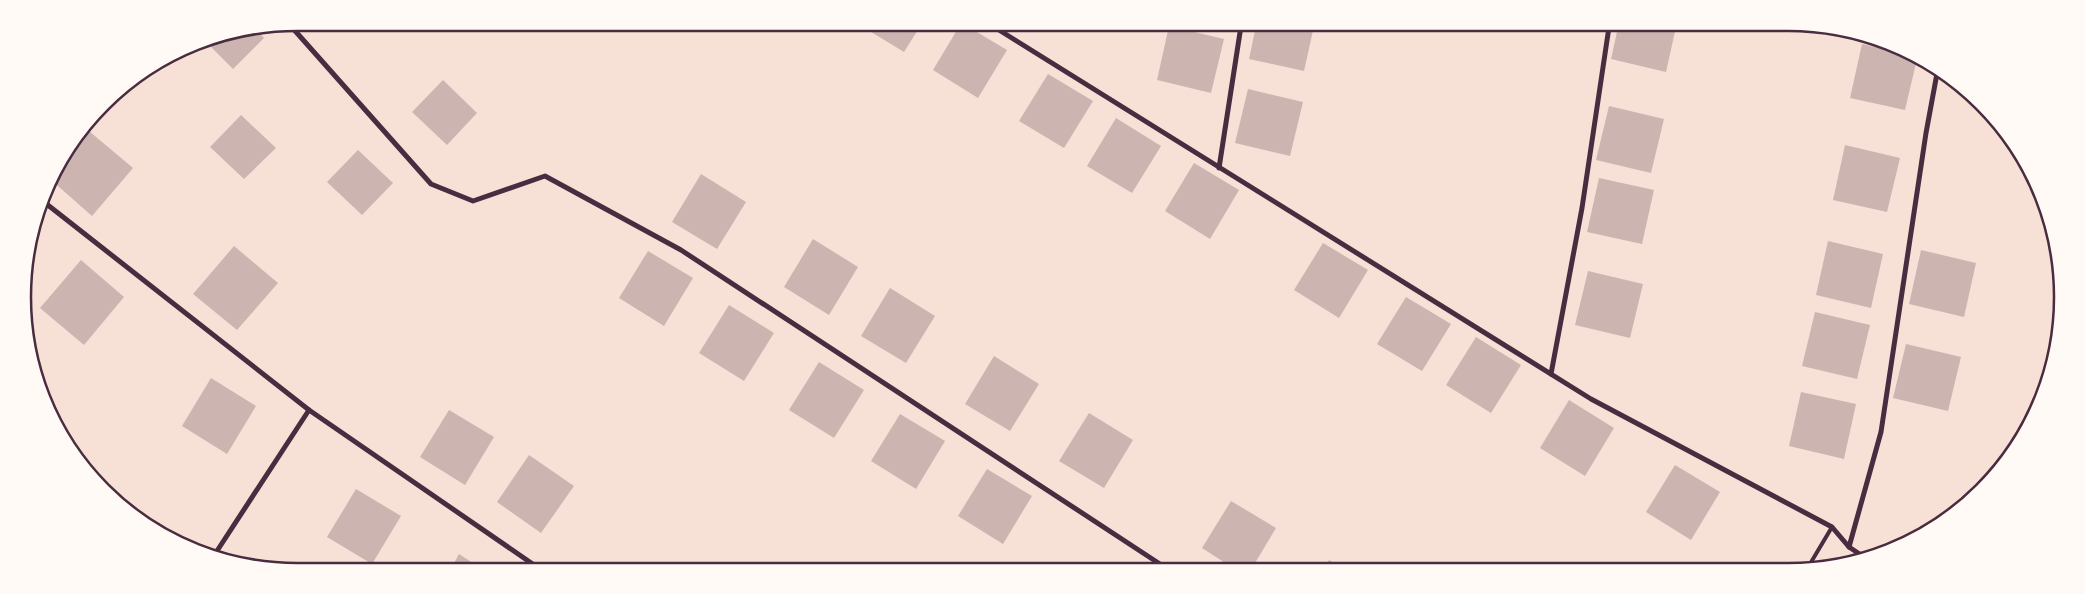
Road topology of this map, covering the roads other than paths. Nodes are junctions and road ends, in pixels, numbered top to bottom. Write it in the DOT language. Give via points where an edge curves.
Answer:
graph roads {
  1 [pos="295,31"];
  2 [pos="1001,31"];
  3 [pos="1240,31"];
  4 [pos="1607,31"];
  5 [pos="1936,76"];
  6 [pos="1219,168"];
  7 [pos="48,205"];
  8 [pos="1551,374"];
  9 [pos="309,410"];
  10 [pos="1832,528"];
  11 [pos="1849,547"];
  12 [pos="217,551"];
  13 [pos="1859,553"];
  14 [pos="1812,561"];
  15 [pos="531,563"];
  16 [pos="1158,563"];
  1 -- 16 [label="street" via="431,184 473,201 545,176 681,250"];
  2 -- 6 [label="street"];
  3 -- 6 [label="street"];
  4 -- 8 [label="street" via="1582,208"];
  5 -- 11 [label="street" via="1881,432"];
  6 -- 8 [label="street"];
  7 -- 9 [label="street"];
  8 -- 10 [label="street" via="1591,399"];
  9 -- 12 [label="street"];
  9 -- 15 [label="street"];
  10 -- 11 [label="street"];
  10 -- 14 [label="lane"];
  11 -- 13 [label="street"];
}
